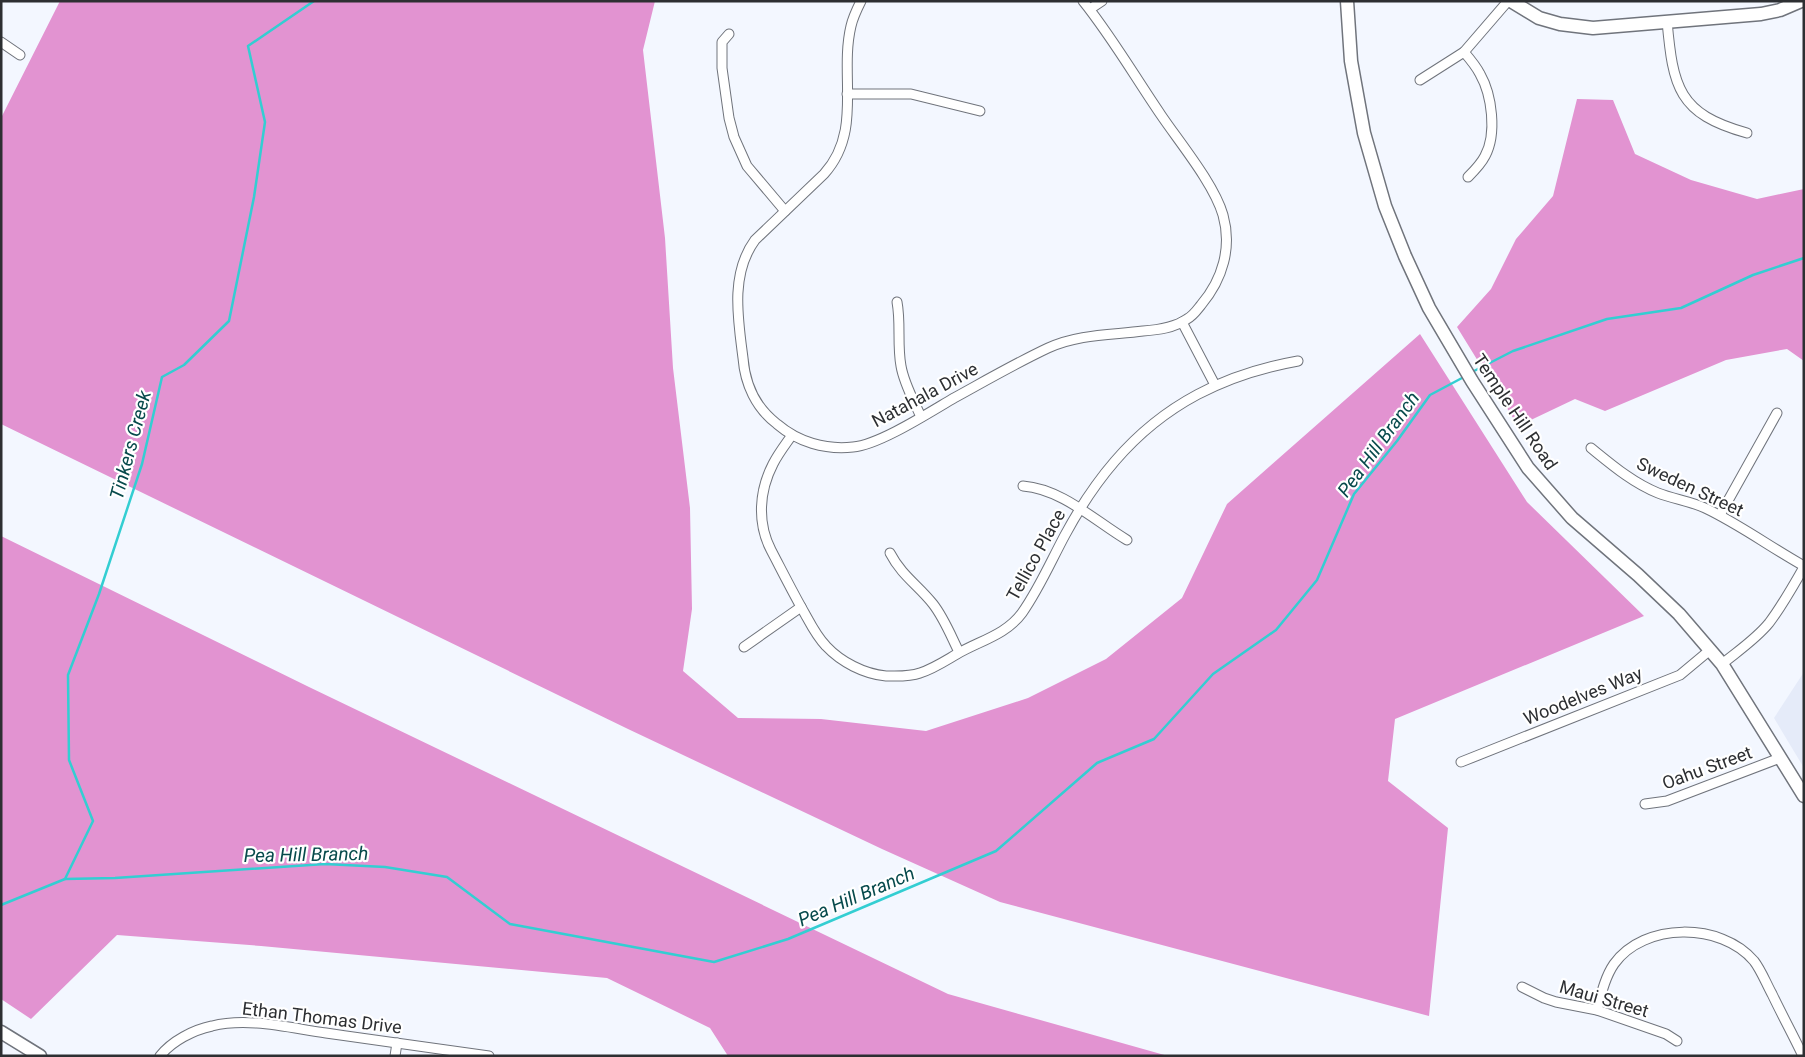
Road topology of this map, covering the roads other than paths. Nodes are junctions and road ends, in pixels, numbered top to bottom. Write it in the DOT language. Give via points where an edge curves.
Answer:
graph roads {
  1 [pos="861,1"];
  2 [pos="1083,1"];
  3 [pos="1102,1"];
  4 [pos="1346,1"];
  5 [pos="1509,1"];
  6 [pos="1801,1"];
  7 [pos="1090,10"];
  8 [pos="1667,21"];
  9 [pos="729,34"];
  10 [pos="1,42"];
  11 [pos="1464,52"];
  12 [pos="20,55"];
  13 [pos="1420,80"];
  14 [pos="847,94"];
  15 [pos="980,110"];
  16 [pos="1747,133"];
  17 [pos="1468,177"];
  18 [pos="784,211"];
  19 [pos="897,302"];
  20 [pos="1182,322"];
  21 [pos="1298,361"];
  22 [pos="1215,385"];
  23 [pos="1777,413"];
  24 [pos="922,417"];
  25 [pos="792,436"];
  26 [pos="1591,448"];
  27 [pos="1023,486"];
  28 [pos="1080,509"];
  29 [pos="1720,515"];
  30 [pos="1127,540"];
  31 [pos="890,553"];
  32 [pos="1804,567"];
  33 [pos="801,607"];
  34 [pos="744,647"];
  35 [pos="1710,650"];
  36 [pos="959,652"];
  37 [pos="1722,664"];
  38 [pos="1780,758"];
  39 [pos="1461,762"];
  40 [pos="1804,796"];
  41 [pos="1645,804"];
  42 [pos="1522,987"];
  43 [pos="1597,1010"];
  44 [pos="1,1032"];
  45 [pos="1677,1041"];
  46 [pos="397,1043"];
  47 [pos="40,1056"];
  48 [pos="160,1056"];
  49 [pos="395,1056"];
  50 [pos="488,1056"];
  51 [pos="1803,1056"];
  1 -- 14 [label="street, Natahala Drive" via="851,26"];
  2 -- 7 [label="street, Natahala Drive"];
  3 -- 7 [label="street"];
  4 -- 35 [label="main road, Temple Hill Road" via="1351,61 1364,133 1385,206 1429,308 1528,468 1572,518 1679,614"];
  5 -- 8 [label="main road" via="1539,18 1574,26 1594,28"];
  5 -- 11 [label="street"];
  6 -- 8 [label="main road" via="1761,14"];
  7 -- 20 [label="street, Natahala Drive" via="1197,166 1222,212 1227,242 1223,268 1212,292 1190,318"];
  8 -- 16 [label="street" via="1671,64 1680,90 1705,116"];
  9 -- 18 [label="street" via="722,42 722,68 734,137 747,166"];
  10 -- 12 [label="street"];
  11 -- 13 [label="street"];
  11 -- 17 [label="street" via="1481,75 1492,122 1485,156"];
  14 -- 15 [label="street" via="911,94"];
  14 -- 18 [label="street, Natahala Drive" via="847,126 831,167"];
  18 -- 25 [label="street, Natahala Drive" via="749,248 740,276 738,309 749,387 770,419"];
  19 -- 24 [label="street" via="901,367"];
  20 -- 22 [label="street"];
  20 -- 24 [label="street, Natahala Drive" via="1161,329 1099,335 1060,343 1006,369"];
  21 -- 22 [label="street, Tellico Place" via="1271,366"];
  22 -- 28 [label="street, Tellico Place" via="1178,406 1138,438 1114,462"];
  23 -- 29 [label="street"];
  24 -- 25 [label="street, Natahala Drive" via="865,445 854,447 818,445"];
  25 -- 33 [label="street, Tellico Place" via="768,476 763,492 762,518 770,548"];
  26 -- 29 [label="street, Sweden Street" via="1645,487"];
  27 -- 28 [label="street" via="1037,487"];
  28 -- 30 [label="street"];
  28 -- 36 [label="street, Tellico Place" via="1021,615 1004,630"];
  29 -- 32 [label="street, Sweden Street"];
  31 -- 36 [label="street" via="897,567 934,605"];
  32 -- 37 [label="street" via="1768,624"];
  33 -- 34 [label="street"];
  33 -- 36 [label="street, Tellico Place" via="826,646 844,661 869,673 892,676 918,674"];
  35 -- 37 [label="main road, Temple Hill Road"];
  35 -- 39 [label="street, Woodelves Way" via="1680,675"];
  37 -- 38 [label="main road, Temple Hill Road"];
  38 -- 40 [label="main road, Temple Hill Road"];
  38 -- 41 [label="street, Oahu Street" via="1667,801"];
  42 -- 43 [label="street, Maui Street" via="1556,1002"];
  43 -- 45 [label="street, Maui Street" via="1666,1034"];
  43 -- 51 [label="street" via="1610,970 1631,948 1675,932 1707,933 1736,946 1754,961"];
  44 -- 47 [label="main road"];
  46 -- 48 [label="street, Ethan Thomas Drive" via="236,1023 194,1032"];
  46 -- 49 [label="street"];
  46 -- 50 [label="street, Ethan Thomas Drive"];
}
